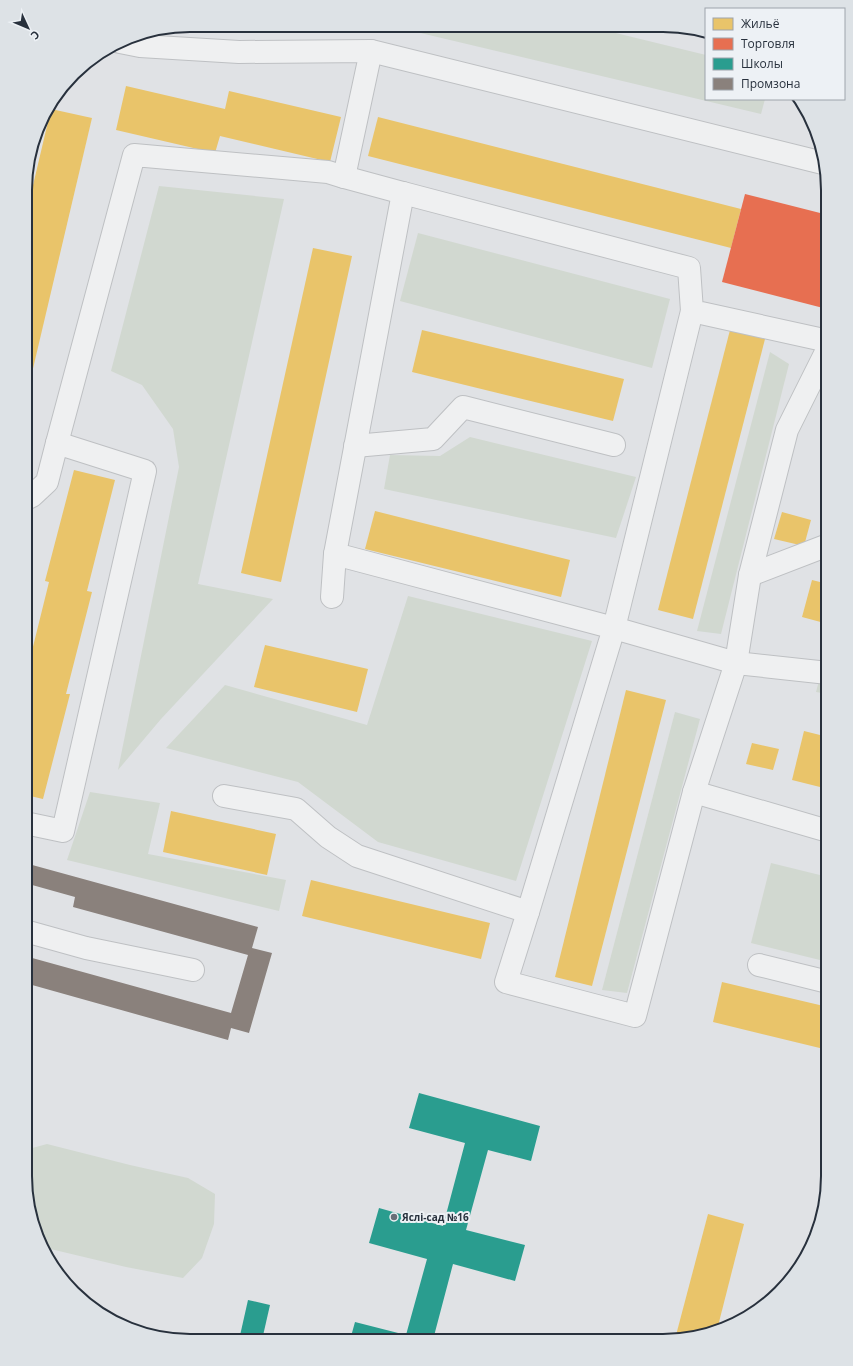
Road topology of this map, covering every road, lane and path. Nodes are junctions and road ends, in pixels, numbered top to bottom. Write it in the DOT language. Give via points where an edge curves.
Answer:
graph roads {
  1 [pos="129,44"];
  2 [pos="371,51"];
  3 [pos="819,162"];
  4 [pos="344,177"];
  5 [pos="403,193"];
  6 [pos="692,311"];
  7 [pos="821,339"];
  8 [pos="821,362"];
  9 [pos="57,443"];
  10 [pos="614,445"];
  11 [pos="355,446"];
  12 [pos="32,496"];
  13 [pos="821,548"];
  14 [pos="335,554"];
  15 [pos="750,575"];
  16 [pos="332,596"];
  17 [pos="614,628"];
  18 [pos="736,663"];
  19 [pos="821,672"];
  20 [pos="694,792"];
  21 [pos="224,796"];
  22 [pos="32,824"];
  23 [pos="821,828"];
  24 [pos="528,912"];
  25 [pos="32,933"];
  26 [pos="759,965"];
  27 [pos="193,970"];
  28 [pos="821,980"];
  1 -- 2 [label="lane" via="239,52"];
  2 -- 3 [label="lane"];
  2 -- 4 [label="lane"];
  4 -- 5 [label="lane"];
  4 -- 9 [label="lane" via="328,172 134,155"];
  5 -- 6 [label="lane" via="689,268"];
  5 -- 11 [label="lane"];
  6 -- 7 [label="lane"];
  6 -- 17 [label="lane"];
  8 -- 15 [label="lane" via="787,430"];
  9 -- 12 [label="lane" via="47,482"];
  9 -- 22 [label="lane" via="145,470 63,831"];
  10 -- 11 [label="lane" via="463,407 433,439"];
  11 -- 14 [label="lane"];
  13 -- 15 [label="lane"];
  14 -- 16 [label="lane"];
  14 -- 17 [label="lane"];
  15 -- 18 [label="lane"];
  17 -- 18 [label="lane"];
  17 -- 24 [label="lane"];
  18 -- 19 [label="lane"];
  18 -- 20 [label="lane"];
  20 -- 23 [label="lane"];
  20 -- 24 [label="lane" via="635,1016 506,982"];
  21 -- 24 [label="lane" via="296,809 328,837 357,856"];
  25 -- 27 [label="lane" via="86,948"];
  26 -- 28 [label="lane"];
}
